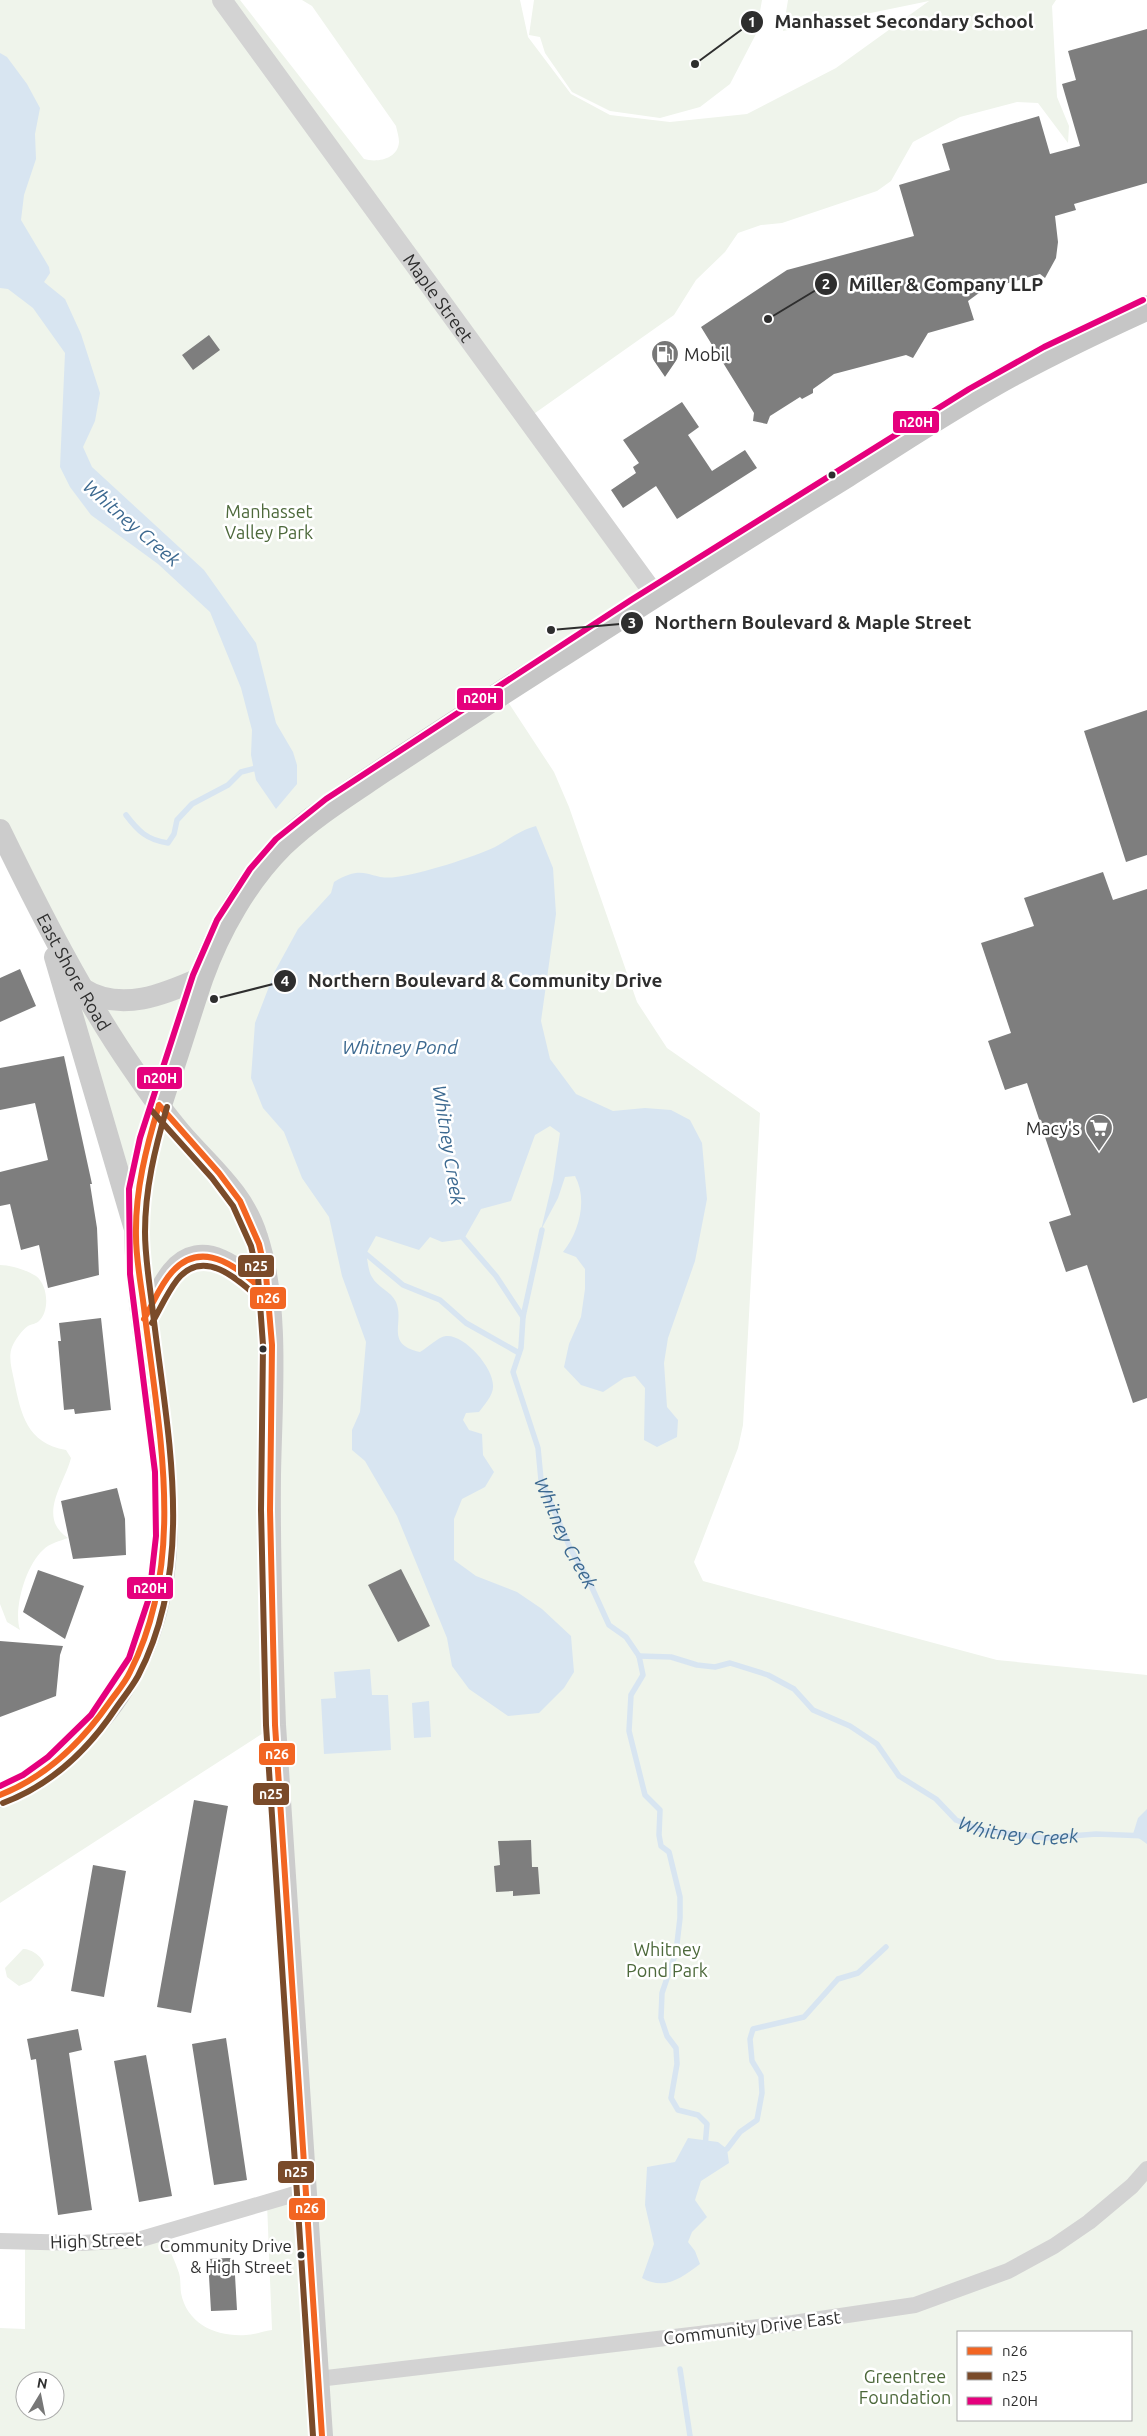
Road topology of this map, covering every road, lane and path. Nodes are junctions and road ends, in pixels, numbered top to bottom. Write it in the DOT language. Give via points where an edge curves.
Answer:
graph roads {
  1 [pos="222,0"];
  2 [pos="1147,308"];
  3 [pos="656,595"];
  4 [pos="0,830"];
  5 [pos="41,908"];
  6 [pos="201,978"];
  7 [pos="83,989"];
  8 [pos="159,1106"];
  9 [pos="136,1234"];
  10 [pos="268,1295"];
  11 [pos="144,1319"];
  12 [pos="0,1795"];
  13 [pos="1147,2169"];
  14 [pos="305,2191"];
  15 [pos="0,2241"];
  16 [pos="318,2379"];
  17 [pos="322,2436"];
  1 -- 3 [label="street, Maple Street"];
  2 -- 3 [label="main road" via="1064,347 961,404"];
  3 -- 6 [label="main road" via="315,816 278,849 254,878 228,920"];
  4 -- 5 [label="main road, East Shore Road"];
  5 -- 7 [label="main road, East Shore Road"];
  5 -- 9 [label="main road"];
  6 -- 7 [label="main road" via="145,1000 108,998"];
  6 -- 8 [label="main road"];
  7 -- 8 [label="main road, East Shore Road"];
  8 -- 9 [label="main road" via="142,1166"];
  8 -- 10 [label="main road, East Shore Road" via="236,1194 250,1218 262,1257"];
  9 -- 11 [label="main road"];
  10 -- 11 [label="main road" via="232,1264 212,1257 192,1259 171,1273"];
  10 -- 14 [label="main road, East Shore Road" via="275,1725"];
  11 -- 12 [label="main road" via="167,1520 164,1564 145,1645 107,1710 82,1739 53,1764 12,1791"];
  13 -- 16 [label="street, Community Drive East" via="1089,2222 1054,2246 1008,2272 916,2305 793,2323"];
  14 -- 15 [label="street, High Street" via="138,2240 80,2243"];
  14 -- 16 [label="main road, East Shore Road"];
  16 -- 17 [label="main road, East Shore Road"];
}
